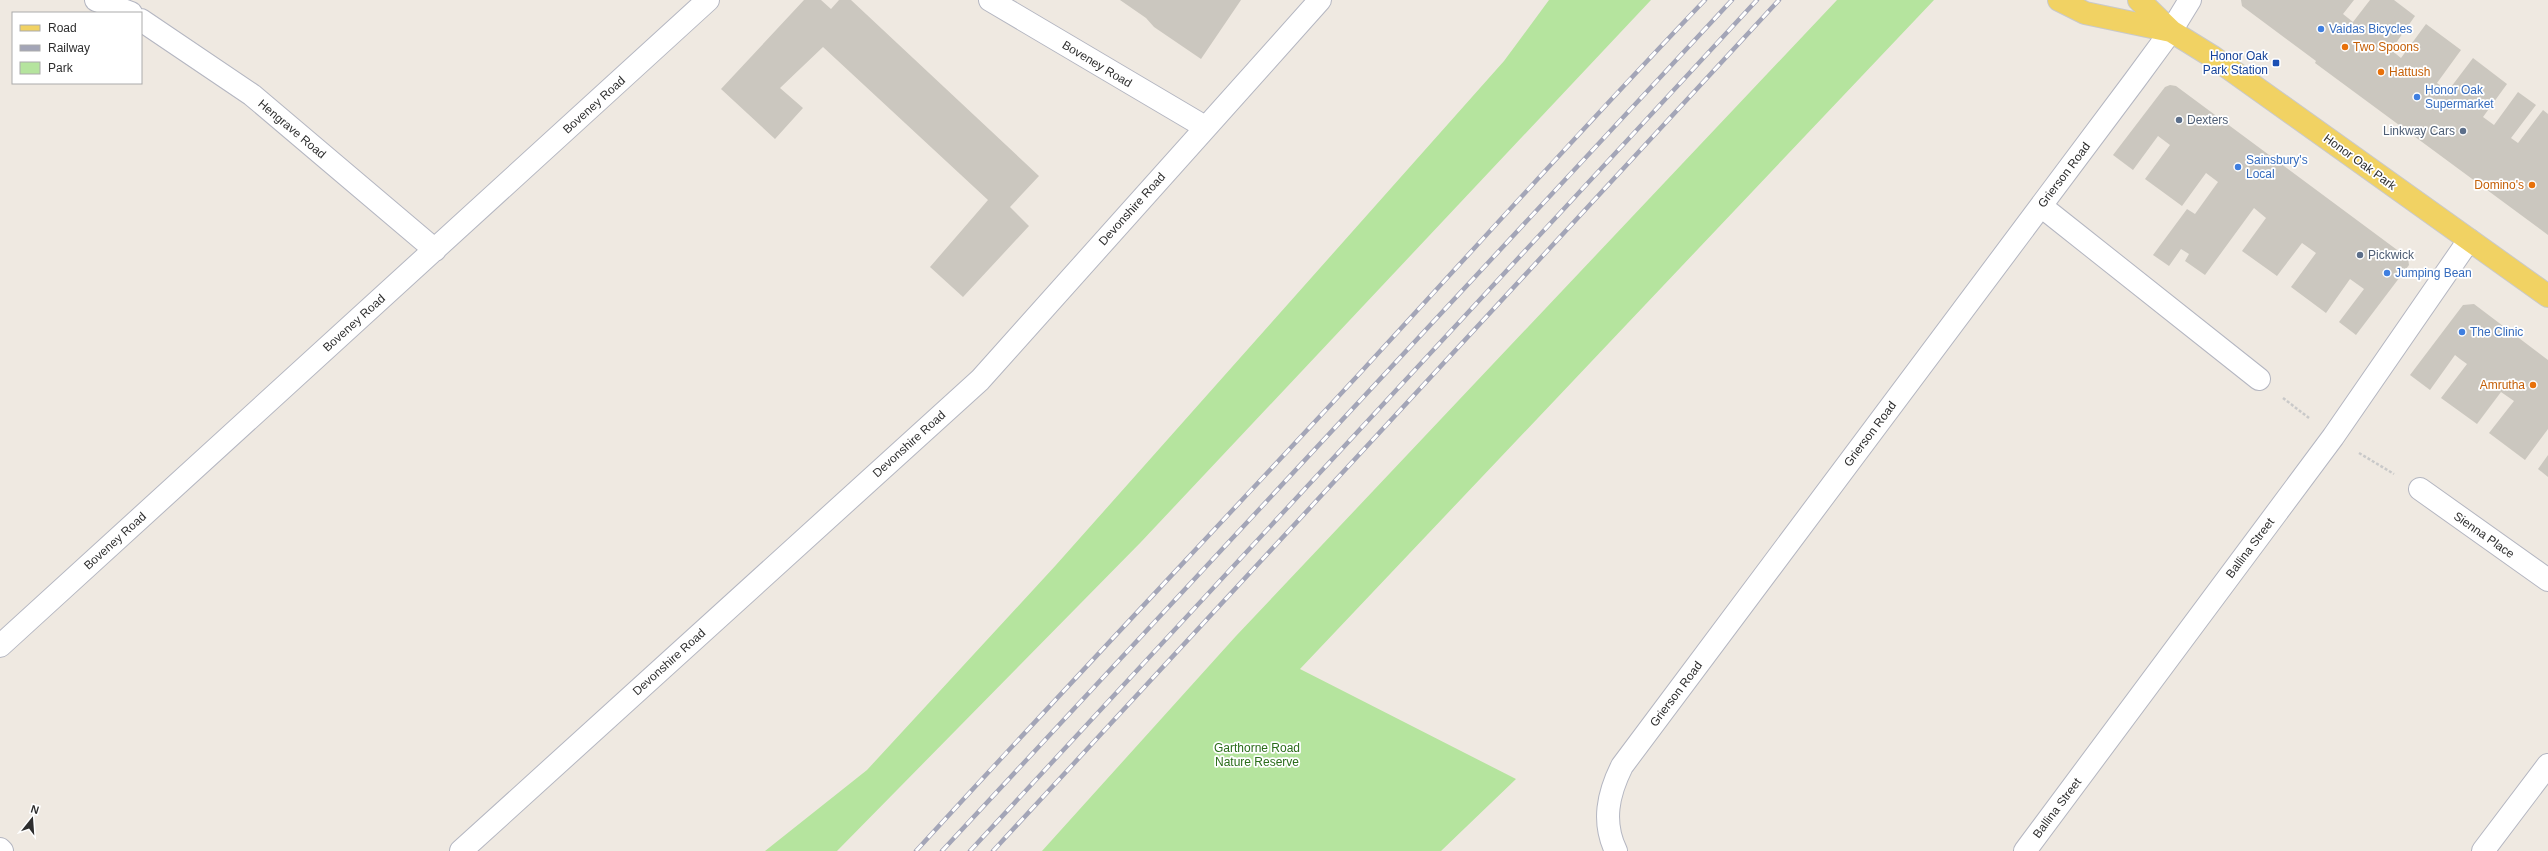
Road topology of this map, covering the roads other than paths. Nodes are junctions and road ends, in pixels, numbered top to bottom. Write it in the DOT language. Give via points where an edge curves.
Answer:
graph roads {
  1 [pos="96,0"];
  2 [pos="708,0"];
  3 [pos="990,0"];
  4 [pos="1320,0"];
  5 [pos="2059,0"];
  6 [pos="2139,0"];
  7 [pos="2190,0"];
  8 [pos="128,12"];
  9 [pos="142,21"];
  10 [pos="2171,31"];
  11 [pos="1204,127"];
  12 [pos="2041,206"];
  13 [pos="2469,240"];
  14 [pos="435,250"];
  15 [pos="2548,296"];
  16 [pos="2259,379"];
  17 [pos="2420,489"];
  18 [pos="2548,580"];
  19 [pos="0,646"];
  20 [pos="2548,766"];
  21 [pos="461,851"];
  22 [pos="1616,851"];
  23 [pos="2025,851"];
  24 [pos="2483,851"];
  1 -- 8 [label="street"];
  2 -- 14 [label="street, Boveney Road"];
  3 -- 11 [label="street, Boveney Road"];
  4 -- 11 [label="street, Devonshire Road"];
  5 -- 10 [label="main road, Honor Oak Park" via="2086,13"];
  6 -- 10 [label="main road, Honor Oak Park"];
  7 -- 10 [label="street, Grierson Road"];
  9 -- 14 [label="street, Hengrave Road" via="252,95"];
  10 -- 12 [label="street, Grierson Road"];
  10 -- 13 [label="main road, Honor Oak Park" via="2212,57"];
  11 -- 21 [label="street, Devonshire Road" via="980,380"];
  12 -- 16 [label="street"];
  12 -- 22 [label="street, Grierson Road" via="1622,766 1612,786 1607,810 1609,831"];
  13 -- 15 [label="main road, Honor Oak Park"];
  13 -- 23 [label="street, Ballina Street" via="2332,437"];
  14 -- 19 [label="street, Boveney Road"];
  17 -- 18 [label="street, Sienna Place"];
  20 -- 24 [label="street"];
}
